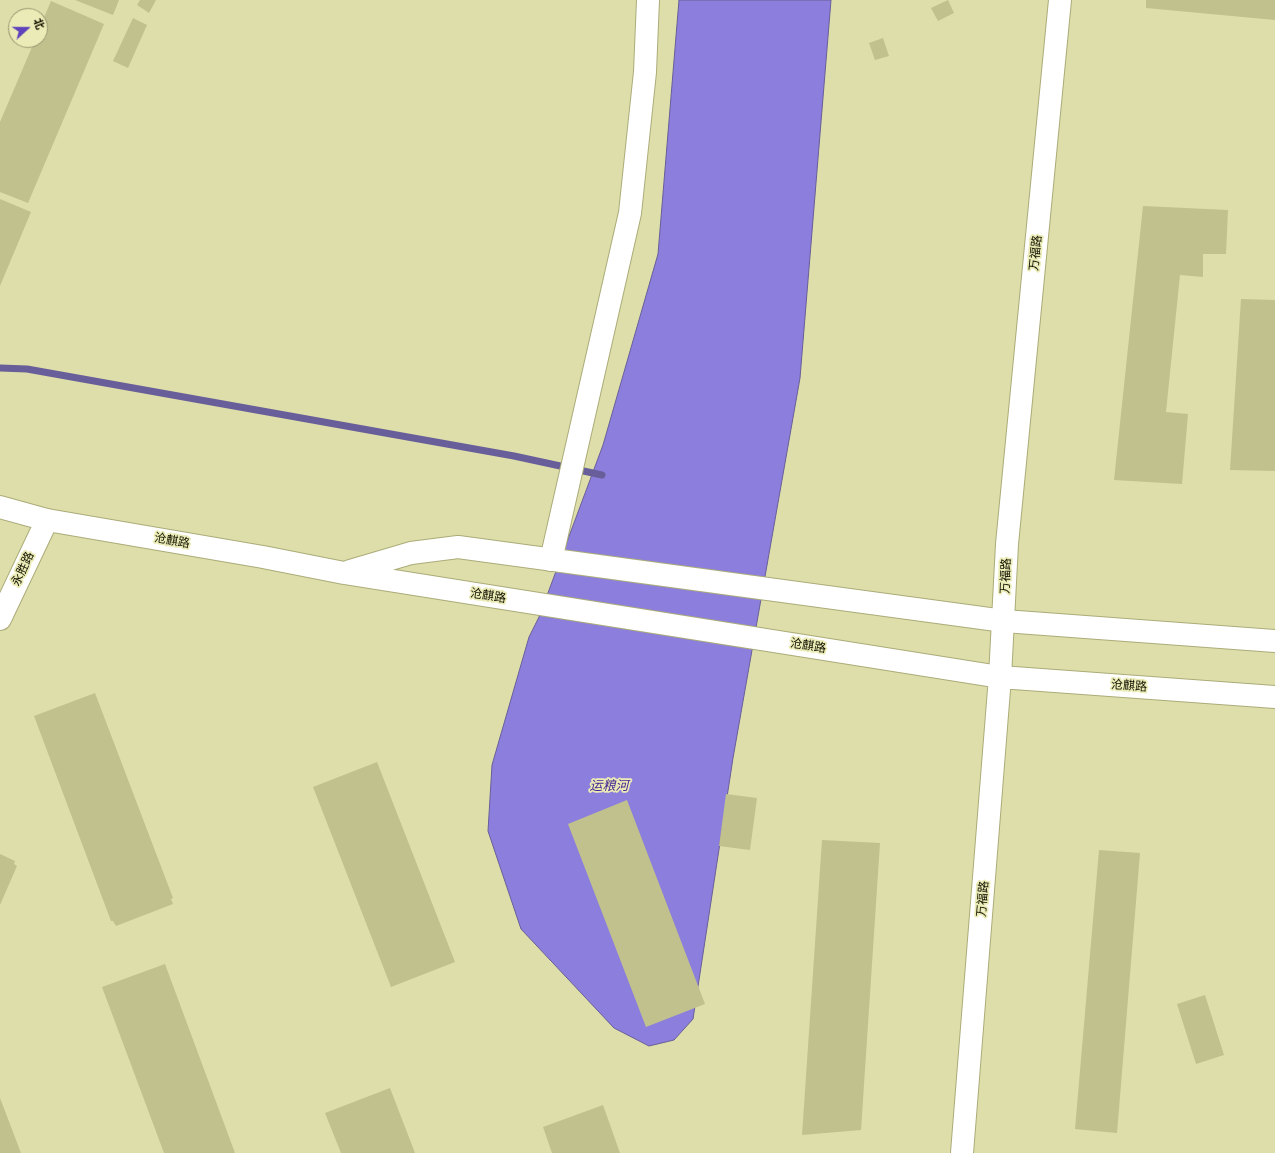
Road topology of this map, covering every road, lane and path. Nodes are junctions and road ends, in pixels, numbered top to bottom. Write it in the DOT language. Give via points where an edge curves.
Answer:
graph roads {
  1 [pos="648,0"];
  2 [pos="1060,0"];
  3 [pos="0,507"];
  4 [pos="47,520"];
  5 [pos="551,560"];
  6 [pos="344,573"];
  7 [pos="0,619"];
  8 [pos="1004,621"];
  9 [pos="1275,641"];
  10 [pos="1000,677"];
  11 [pos="1275,697"];
  12 [pos="962,1153"];
  1 -- 5 [label="main road" via="645,72 630,213"];
  2 -- 8 [label="main road, 万福路" via="1007,544"];
  3 -- 4 [label="main road, 沧麒路"];
  4 -- 6 [label="main road, 沧麒路"];
  4 -- 7 [label="main road, 永胜路"];
  5 -- 6 [label="main road, 沧麒路" via="458,547 411,553"];
  5 -- 8 [label="main road, 沧麒路"];
  6 -- 10 [label="main road, 沧麒路"];
  8 -- 9 [label="main road, 沧麒路"];
  8 -- 10 [label="main road, 万福路"];
  10 -- 11 [label="main road, 沧麒路"];
  10 -- 12 [label="main road, 万福路"];
}
